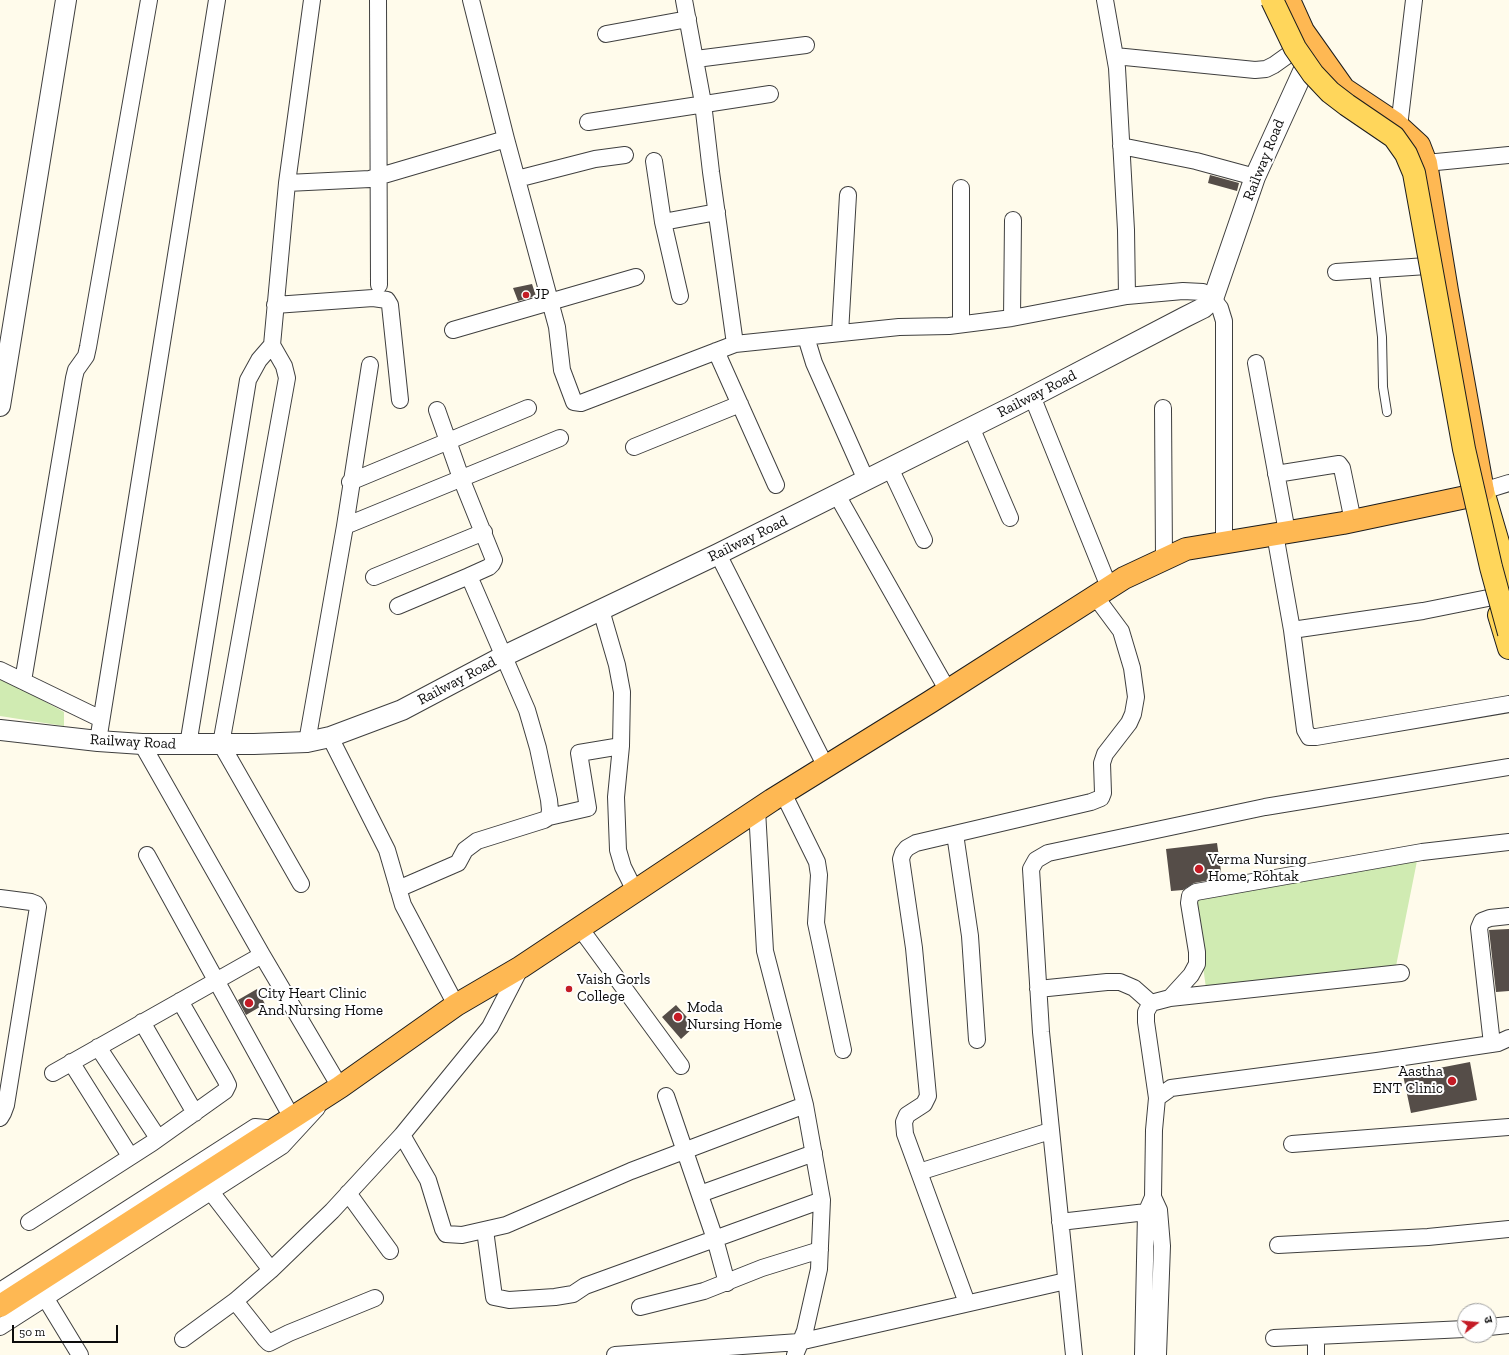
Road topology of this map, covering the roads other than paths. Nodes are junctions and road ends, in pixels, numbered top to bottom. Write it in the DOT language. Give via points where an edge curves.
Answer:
graph roads {
  1 [pos="66,0"];
  2 [pos="149,0"];
  3 [pos="217,0"];
  4 [pos="312,0"];
  5 [pos="378,0"];
  6 [pos="471,0"];
  7 [pos="684,0"];
  8 [pos="1105,0"];
  9 [pos="1272,0"];
  10 [pos="1289,0"];
  11 [pos="1414,0"];
  12 [pos="688,19"];
  13 [pos="606,34"];
  14 [pos="806,45"];
  15 [pos="1306,55"];
  16 [pos="1115,56"];
  17 [pos="696,59"];
  18 [pos="770,94"];
  19 [pos="703,103"];
  20 [pos="588,122"];
  21 [pos="1398,135"];
  22 [pos="506,139"];
  23 [pos="1121,146"];
  24 [pos="625,155"];
  25 [pos="1509,155"];
  26 [pos="654,161"];
  27 [pos="1426,163"];
  28 [pos="380,176"];
  29 [pos="1255,177"];
  30 [pos="517,179"];
  31 [pos="287,183"];
  32 [pos="961,188"];
  33 [pos="848,195"];
  34 [pos="717,212"];
  35 [pos="1013,220"];
  36 [pos="663,222"];
  37 [pos="1427,266"];
  38 [pos="1374,270"];
  39 [pos="1336,272"];
  40 [pos="636,277"];
  41 [pos="379,285"];
  42 [pos="680,296"];
  43 [pos="1127,296"];
  44 [pos="1212,299"];
  45 [pos="551,302"];
  46 [pos="275,305"];
  47 [pos="1012,318"];
  48 [pos="961,324"];
  49 [pos="452,330"];
  50 [pos="840,333"];
  51 [pos="806,337"];
  52 [pos="735,344"];
  53 [pos="272,345"];
  54 [pos="716,351"];
  55 [pos="1256,363"];
  56 [pos="370,366"];
  57 [pos="1032,396"];
  58 [pos="400,400"];
  59 [pos="740,404"];
  60 [pos="0,406"];
  61 [pos="528,408"];
  62 [pos="1163,408"];
  63 [pos="437,410"];
  64 [pos="1387,412"];
  65 [pos="971,427"];
  66 [pos="560,438"];
  67 [pos="447,441"];
  68 [pos="634,447"];
  69 [pos="890,468"];
  70 [pos="1276,474"];
  71 [pos="461,478"];
  72 [pos="866,480"];
  73 [pos="350,482"];
  74 [pos="1509,483"];
  75 [pos="776,485"];
  76 [pos="1475,494"];
  77 [pos="837,495"];
  78 [pos="1010,518"];
  79 [pos="1353,521"];
  80 [pos="344,526"];
  81 [pos="484,532"];
  82 [pos="1281,533"];
  83 [pos="924,540"];
  84 [pos="1224,542"];
  85 [pos="718,554"];
  86 [pos="1164,559"];
  87 [pos="469,576"];
  88 [pos="374,577"];
  89 [pos="1509,580"];
  90 [pos="1102,591"];
  91 [pos="1493,597"];
  92 [pos="398,606"];
  93 [pos="601,610"];
  94 [pos="1292,630"];
  95 [pos="1509,633"];
  96 [pos="1509,648"];
  97 [pos="504,656"];
  98 [pos="0,670"];
  99 [pos="23,681"];
  100 [pos="948,691"];
  101 [pos="1509,704"];
  102 [pos="101,719"];
  103 [pos="0,730"];
  104 [pos="330,737"];
  105 [pos="98,741"];
  106 [pos="307,742"];
  107 [pos="142,744"];
  108 [pos="221,744"];
  109 [pos="188,745"];
  110 [pos="621,746"];
  111 [pos="826,767"];
  112 [pos="1509,767"];
  113 [pos="783,793"];
  114 [pos="757,810"];
  115 [pos="549,817"];
  116 [pos="955,834"];
  117 [pos="1509,842"];
  118 [pos="146,855"];
  119 [pos="301,884"];
  120 [pos="398,889"];
  121 [pos="635,891"];
  122 [pos="0,898"];
  123 [pos="1509,916"];
  124 [pos="580,928"];
  125 [pos="262,955"];
  126 [pos="521,967"];
  127 [pos="1401,973"];
  128 [pos="216,981"];
  129 [pos="1038,989"];
  130 [pos="1170,998"];
  131 [pos="180,1001"];
  132 [pos="1151,1003"];
  133 [pos="456,1005"];
  134 [pos="142,1022"];
  135 [pos="1509,1038"];
  136 [pos="977,1040"];
  137 [pos="1492,1044"];
  138 [pos="98,1047"];
  139 [pos="843,1050"];
  140 [pos="71,1062"];
  141 [pos="681,1066"];
  142 [pos="53,1073"];
  143 [pos="340,1087"];
  144 [pos="666,1096"];
  145 [pos="1157,1098"];
  146 [pos="322,1099"];
  147 [pos="805,1105"];
  148 [pos="195,1113"];
  149 [pos="0,1118"];
  150 [pos="284,1124"];
  151 [pos="1509,1128"];
  152 [pos="1050,1131"];
  153 [pos="402,1134"];
  154 [pos="158,1138"];
  155 [pos="1292,1144"];
  156 [pos="686,1151"];
  157 [pos="814,1153"];
  158 [pos="130,1156"];
  159 [pos="919,1172"];
  160 [pos="211,1192"];
  161 [pos="348,1193"];
  162 [pos="700,1194"];
  163 [pos="822,1200"];
  164 [pos="1153,1206"];
  165 [pos="29,1222"];
  166 [pos="1060,1222"];
  167 [pos="1509,1229"];
  168 [pos="485,1230"];
  169 [pos="715,1239"];
  170 [pos="1278,1244"];
  171 [pos="390,1250"];
  172 [pos="820,1250"];
  173 [pos="271,1270"];
  174 [pos="1066,1281"];
  175 [pos="727,1283"];
  176 [pos="0,1291"];
  177 [pos="375,1298"];
  178 [pos="46,1299"];
  179 [pos="235,1301"];
  180 [pos="967,1303"];
  181 [pos="0,1306"];
  182 [pos="640,1307"];
  183 [pos="1509,1325"];
  184 [pos="1497,1326"];
  185 [pos="0,1327"];
  186 [pos="1457,1328"];
  187 [pos="1316,1336"];
  188 [pos="1274,1338"];
  189 [pos="183,1339"];
  190 [pos="797,1349"];
  191 [pos="80,1355"];
  192 [pos="615,1355"];
  193 [pos="1074,1355"];
  194 [pos="1143,1355"];
  195 [pos="1158,1355"];
  196 [pos="1316,1355"];
  1 -- 60 [label="street"];
  2 -- 99 [label="street" via="88,347 74,378"];
  3 -- 102 [label="street"];
  4 -- 31 [label="street"];
  5 -- 28 [label="street"];
  6 -- 22 [label="street"];
  7 -- 12 [label="street"];
  8 -- 16 [label="street"];
  9 -- 15 [label="highway" via="1287,38"];
  9 -- 95 [label="main road, bridge" via="1295,48 1314,74 1330,92 1394,137 1406,154 1414,173 1464,449 1491,568"];
  10 -- 15 [label="highway" via="1303,31"];
  11 -- 21 [label="street"];
  12 -- 13 [label="street"];
  12 -- 17 [label="street"];
  14 -- 17 [label="street"];
  15 -- 16 [label="street" via="1266,69 1255,70"];
  15 -- 21 [label="highway"];
  15 -- 29 [label="street, Railway Road"];
  16 -- 23 [label="street"];
  17 -- 19 [label="street"];
  18 -- 19 [label="street"];
  19 -- 20 [label="street"];
  19 -- 34 [label="street"];
  21 -- 27 [label="highway" via="1419,145"];
  21 -- 37 [label="highway" via="1412,165 1419,196"];
  22 -- 28 [label="street"];
  22 -- 30 [label="street"];
  23 -- 29 [label="street" via="1196,161"];
  23 -- 43 [label="street"];
  24 -- 30 [label="street" via="595,159"];
  25 -- 27 [label="street"];
  26 -- 36 [label="street"];
  27 -- 76 [label="highway" via="1447,291"];
  28 -- 31 [label="street" via="358,181"];
  28 -- 41 [label="street"];
  29 -- 44 [label="street, Railway Road"];
  30 -- 45 [label="street"];
  31 -- 46 [label="street"];
  32 -- 48 [label="street"];
  33 -- 50 [label="street"];
  34 -- 36 [label="street"];
  34 -- 52 [label="street"];
  35 -- 47 [label="street"];
  36 -- 42 [label="street"];
  37 -- 38 [label="street"];
  37 -- 76 [label="highway"];
  38 -- 39 [label="street"];
  38 -- 64 [label="lane"];
  40 -- 45 [label="street"];
  43 -- 44 [label="street" via="1183,291 1203,292"];
  43 -- 47 [label="street"];
  44 -- 57 [label="street, Railway Road" via="1203,308"];
  44 -- 84 [label="street" via="1220,308 1224,321"];
  45 -- 49 [label="street"];
  45 -- 54 [label="street" via="559,335 562,370 572,399 577,403"];
  46 -- 53 [label="street"];
  46 -- 58 [label="street" via="373,298 387,300 390,305"];
  47 -- 48 [label="street"];
  48 -- 50 [label="street"];
  50 -- 51 [label="street"];
  51 -- 52 [label="street"];
  51 -- 72 [label="street" via="814,363"];
  52 -- 54 [label="street"];
  53 -- 108 [label="street" via="284,366 287,378"];
  53 -- 109 [label="street" via="259,360 248,380"];
  54 -- 59 [label="street"];
  55 -- 70 [label="street"];
  56 -- 73 [label="street"];
  57 -- 65 [label="street, Railway Road"];
  57 -- 90 [label="street"];
  59 -- 68 [label="street"];
  59 -- 75 [label="street"];
  61 -- 67 [label="street"];
  62 -- 86 [label="street"];
  63 -- 67 [label="street"];
  65 -- 69 [label="street, Railway Road"];
  65 -- 78 [label="street"];
  66 -- 71 [label="street"];
  67 -- 71 [label="street"];
  67 -- 73 [label="street"];
  69 -- 72 [label="street, Railway Road"];
  69 -- 83 [label="street"];
  70 -- 79 [label="street" via="1339,464"];
  70 -- 82 [label="street"];
  71 -- 80 [label="street"];
  71 -- 81 [label="street"];
  72 -- 77 [label="street, Railway Road"];
  73 -- 80 [label="street"];
  74 -- 76 [label="street"];
  76 -- 79 [label="highway"];
  76 -- 89 [label="main road"];
  76 -- 91 [label="main road"];
  77 -- 85 [label="street, Railway Road"];
  77 -- 100 [label="street"];
  79 -- 82 [label="highway"];
  80 -- 106 [label="street"];
  81 -- 87 [label="street" via="494,560 489,567"];
  81 -- 88 [label="street"];
  82 -- 84 [label="highway"];
  82 -- 94 [label="street"];
  84 -- 86 [label="highway" via="1186,548"];
  85 -- 93 [label="street, Railway Road"];
  85 -- 111 [label="street"];
  86 -- 90 [label="highway"];
  87 -- 92 [label="street"];
  87 -- 97 [label="street"];
  90 -- 100 [label="highway"];
  90 -- 116 [label="street" via="1121,631 1132,668 1136,697 1129,723 1105,754 1102,763 1101,798"];
  91 -- 94 [label="street" via="1423,611"];
  91 -- 96 [label="main road"];
  93 -- 97 [label="street, Railway Road"];
  93 -- 110 [label="street" via="617,664"];
  94 -- 101 [label="street" via="1305,730 1309,737"];
  97 -- 104 [label="street, Railway Road" via="402,710"];
  97 -- 115 [label="street" via="533,731 550,800"];
  98 -- 99 [label="street"];
  99 -- 102 [label="street"];
  100 -- 111 [label="highway"];
  102 -- 105 [label="street"];
  103 -- 105 [label="street, Railway Road"];
  104 -- 106 [label="street, Railway Road"];
  104 -- 120 [label="street" via="387,850"];
  105 -- 107 [label="street, Railway Road"];
  106 -- 108 [label="street, Railway Road"];
  107 -- 109 [label="street, Railway Road"];
  107 -- 125 [label="street"];
  108 -- 109 [label="street, Railway Road"];
  108 -- 119 [label="street"];
  110 -- 115 [label="street" via="579,753 588,808"];
  110 -- 121 [label="street" via="616,797 618,850"];
  111 -- 113 [label="highway"];
  112 -- 129 [label="street" via="1265,807 1048,853 1036,860 1030,869"];
  113 -- 114 [label="highway"];
  113 -- 139 [label="street" via="817,862 817,930"];
  114 -- 121 [label="highway"];
  114 -- 147 [label="street" via="765,951"];
  115 -- 120 [label="street" via="478,841 465,850 458,863"];
  116 -- 136 [label="street" via="970,936"];
  116 -- 159 [label="street" via="916,843 907,848 901,859 914,948 928,1096 924,1104 907,1115 904,1122 905,1134"];
  117 -- 130 [label="street" via="1422,852 1196,892 1190,896 1189,903 1197,964 1191,975"];
  118 -- 128 [label="street"];
  120 -- 133 [label="street" via="403,905"];
  121 -- 124 [label="highway"];
  122 -- 149 [label="street" via="31,902 38,907 6,1105"];
  123 -- 137 [label="street" via="1482,921 1479,928"];
  124 -- 126 [label="highway"];
  124 -- 141 [label="street"];
  125 -- 128 [label="street"];
  125 -- 143 [label="street"];
  126 -- 133 [label="highway"];
  126 -- 153 [label="street" via="490,1027"];
  127 -- 130 [label="street"];
  128 -- 131 [label="street"];
  128 -- 150 [label="street"];
  129 -- 132 [label="street" via="1120,982 1134,988"];
  129 -- 152 [label="street"];
  130 -- 132 [label="street"];
  131 -- 134 [label="street"];
  131 -- 148 [label="street" via="228,1085 225,1091"];
  132 -- 145 [label="street" via="1146,1012 1146,1022"];
  133 -- 143 [label="highway"];
  134 -- 138 [label="street"];
  134 -- 148 [label="street"];
  135 -- 137 [label="street"];
  137 -- 145 [label="street" via="1172,1088"];
  138 -- 140 [label="street"];
  138 -- 154 [label="street"];
  140 -- 142 [label="street"];
  140 -- 158 [label="street"];
  143 -- 146 [label="highway"];
  144 -- 156 [label="street"];
  145 -- 164 [label="street"];
  146 -- 150 [label="highway"];
  146 -- 160 [label="street" via="315,1111 282,1146"];
  147 -- 156 [label="street"];
  147 -- 157 [label="street"];
  148 -- 154 [label="street"];
  150 -- 176 [label="street" via="255,1127"];
  150 -- 181 [label="highway"];
  151 -- 155 [label="street"];
  152 -- 159 [label="street"];
  152 -- 166 [label="street"];
  153 -- 161 [label="street"];
  153 -- 168 [label="street" via="428,1180 446,1234 462,1235"];
  154 -- 158 [label="street"];
  156 -- 162 [label="street"];
  156 -- 168 [label="street" via="631,1171 506,1224"];
  157 -- 162 [label="street"];
  157 -- 163 [label="street"];
  158 -- 165 [label="street"];
  159 -- 180 [label="street"];
  160 -- 173 [label="street"];
  160 -- 178 [label="street"];
  161 -- 171 [label="street"];
  161 -- 173 [label="street"];
  162 -- 169 [label="street"];
  163 -- 169 [label="street"];
  163 -- 172 [label="street"];
  164 -- 166 [label="street"];
  164 -- 194 [label="street"];
  164 -- 195 [label="street" via="1162,1246"];
  166 -- 174 [label="street"];
  167 -- 170 [label="street" via="1428,1237"];
  168 -- 169 [label="street" via="492,1293 494,1297 509,1300 573,1294 585,1286"];
  169 -- 175 [label="street"];
  172 -- 175 [label="street" via="762,1268"];
  172 -- 190 [label="street" via="819,1269 805,1331"];
  173 -- 179 [label="street"];
  174 -- 180 [label="street"];
  174 -- 193 [label="street"];
  175 -- 182 [label="street"];
  177 -- 179 [label="street" via="270,1343"];
  178 -- 185 [label="street"];
  178 -- 191 [label="street"];
  179 -- 189 [label="street"];
  180 -- 190 [label="street"];
  183 -- 184 [label="street"];
  186 -- 187 [label="street"];
  187 -- 188 [label="street"];
  187 -- 196 [label="street"];
  190 -- 192 [label="street"];
}
